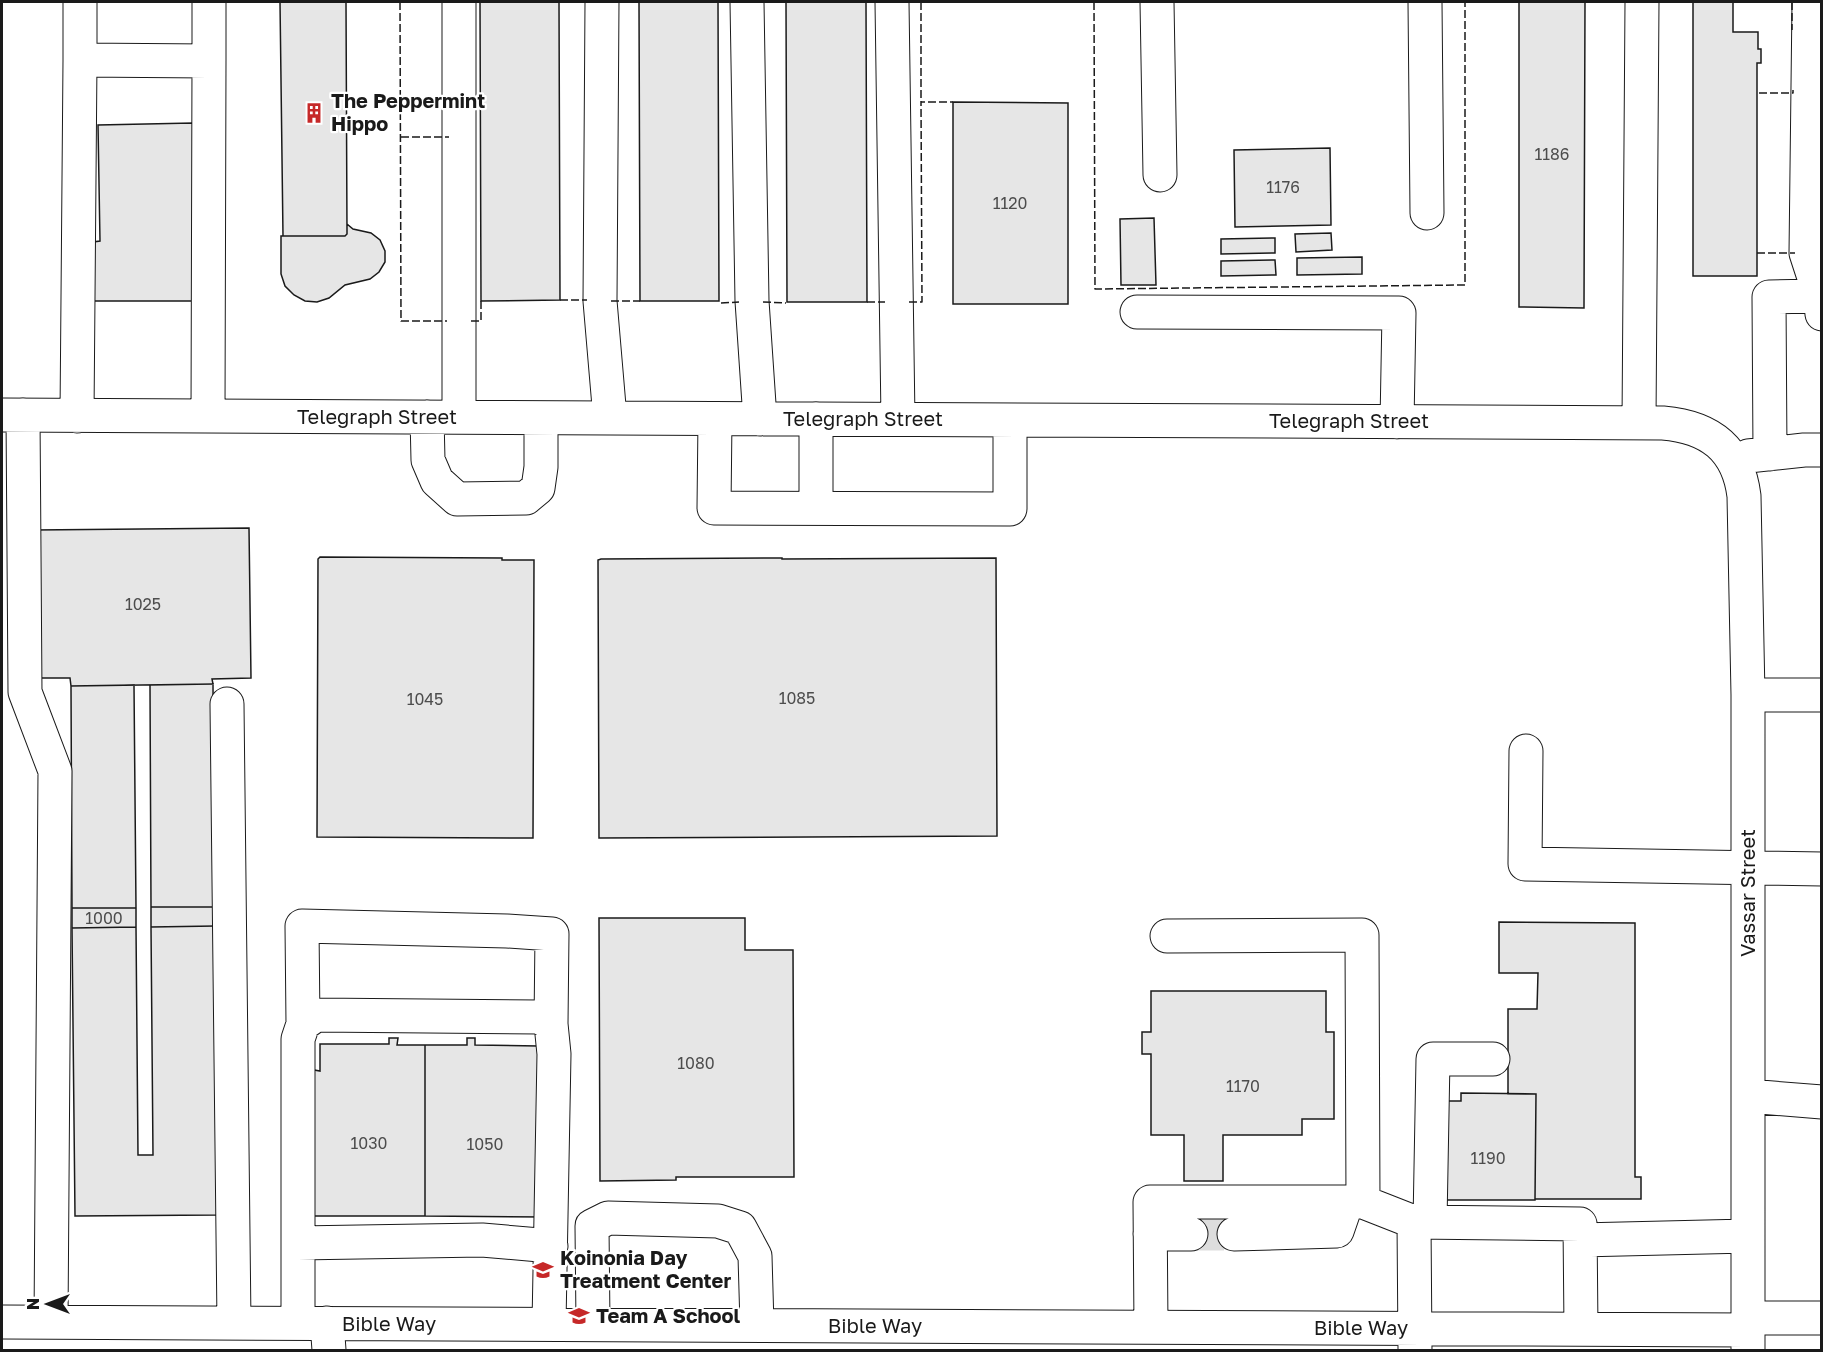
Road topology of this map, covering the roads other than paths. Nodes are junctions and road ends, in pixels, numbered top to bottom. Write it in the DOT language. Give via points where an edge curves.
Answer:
graph roads {
  1 [pos="80,2"];
  2 [pos="209,2"];
  3 [pos="459,2"];
  4 [pos="602,2"];
  5 [pos="747,2"];
  6 [pos="892,2"];
  7 [pos="1157,2"];
  8 [pos="1425,2"];
  9 [pos="1642,2"];
  10 [pos="1809,2"];
  11 [pos="80,60"];
  12 [pos="209,61"];
  13 [pos="1160,175"];
  14 [pos="1427,213"];
  15 [pos="1821,305"];
  16 [pos="1137,312"];
  17 [pos="12,415"];
  18 [pos="77,416"];
  19 [pos="208,416"];
  20 [pos="443,417"];
  21 [pos="541,418"];
  22 [pos="610,418"];
  23 [pos="715,418"];
  24 [pos="760,419"];
  25 [pos="816,419"];
  26 [pos="898,419"];
  27 [pos="1010,420"];
  28 [pos="1397,422"];
  29 [pos="1639,423"];
  30 [pos="1725,450"];
  31 [pos="1821,450"];
  32 [pos="1770,454"];
  33 [pos="816,508"];
  34 [pos="1748,695"];
  35 [pos="1821,695"];
  36 [pos="227,704"];
  37 [pos="1526,751"];
  38 [pos="1748,867"];
  39 [pos="1821,869"];
  40 [pos="1167,936"];
  41 [pos="303,1024"];
  42 [pos="550,1024"];
  43 [pos="1493,1059"];
  44 [pos="1748,1096"];
  45 [pos="1821,1102"];
  46 [pos="1355,1202"];
  47 [pos="1422,1222"];
  48 [pos="1150,1234"];
  49 [pos="1191,1234"];
  50 [pos="1234,1234"];
  51 [pos="1748,1236"];
  52 [pos="1580,1240"];
  53 [pos="298,1243"];
  54 [pos="551,1246"];
  55 [pos="1821,1317"];
  56 [pos="2,1322"];
  57 [pos="51,1322"];
  58 [pos="234,1323"];
  59 [pos="549,1324"];
  60 [pos="593,1324"];
  61 [pos="757,1325"];
  62 [pos="1151,1328"];
  63 [pos="1581,1329"];
  64 [pos="318,1332"];
  65 [pos="1748,1333"];
  66 [pos="146,1336"];
  67 [pos="1415,1339"];
  68 [pos="1491,1340"];
  69 [pos="1628,1340"];
  1 -- 11 [label="street"];
  2 -- 12 [label="street"];
  3 -- 20 [label="street"];
  4 -- 22 [label="street" via="600,301"];
  5 -- 24 [label="street" via="752,302"];
  6 -- 26 [label="street"];
  7 -- 13 [label="street"];
  8 -- 14 [label="street"];
  9 -- 29 [label="street"];
  10 -- 15 [label="street" via="1806,253"];
  11 -- 12 [label="street"];
  11 -- 18 [label="street"];
  12 -- 19 [label="street"];
  15 -- 32 [label="street" via="1769,297"];
  16 -- 28 [label="street" via="1399,313"];
  17 -- 18 [label="street, Telegraph Street"];
  17 -- 57 [label="street" via="25,692 55,771"];
  18 -- 19 [label="street, Telegraph Street"];
  19 -- 20 [label="street, Telegraph Street"];
  20 -- 21 [label="street, Telegraph Street"];
  20 -- 21 [label="street" via="428,460 437,481 457,498 526,498 538,488"];
  21 -- 22 [label="street, Telegraph Street"];
  22 -- 23 [label="street, Telegraph Street"];
  23 -- 24 [label="street, Telegraph Street"];
  23 -- 33 [label="street" via="714,508"];
  24 -- 25 [label="street, Telegraph Street"];
  25 -- 26 [label="street, Telegraph Street"];
  25 -- 33 [label="street"];
  26 -- 27 [label="street, Telegraph Street"];
  27 -- 28 [label="street, Telegraph Street"];
  27 -- 33 [label="street" via="1010,509"];
  28 -- 29 [label="street, Telegraph Street"];
  29 -- 30 [label="street, Telegraph Street" via="1683,424 1703,432"];
  30 -- 32 [label="street"];
  30 -- 34 [label="street, Vassar Street" via="1742,480"];
  31 -- 32 [label="street"];
  34 -- 35 [label="street"];
  34 -- 38 [label="street, Vassar Street"];
  36 -- 58 [label="street"];
  37 -- 38 [label="street" via="1525,864"];
  38 -- 39 [label="street"];
  38 -- 44 [label="street, Vassar Street"];
  40 -- 46 [label="street" via="1362,935"];
  41 -- 42 [label="street" via="316,1015 539,1017"];
  41 -- 42 [label="street" via="302,926 552,934"];
  41 -- 53 [label="street" via="298,1039"];
  42 -- 54 [label="street" via="554,1054"];
  43 -- 47 [label="street" via="1433,1059"];
  44 -- 45 [label="street"];
  44 -- 51 [label="street, Vassar Street"];
  46 -- 47 [label="street"];
  46 -- 48 [label="street" via="1150,1202"];
  46 -- 50 [label="street" via="1337,1232"];
  47 -- 52 [label="street" via="1580,1224"];
  47 -- 67 [label="street"];
  48 -- 49 [label="street"];
  48 -- 62 [label="street"];
  51 -- 52 [label="street"];
  51 -- 65 [label="street, Vassar Street"];
  52 -- 63 [label="street"];
  53 -- 54 [label="street" via="482,1240"];
  53 -- 64 [label="street"];
  54 -- 59 [label="street"];
  55 -- 65 [label="street, Bible Way"];
  56 -- 57 [label="street, Bible Way"];
  57 -- 66 [label="street, Bible Way"];
  58 -- 64 [label="street, Bible Way"];
  58 -- 66 [label="street, Bible Way"];
  59 -- 60 [label="street, Bible Way"];
  59 -- 64 [label="street, Bible Way"];
  60 -- 61 [label="street, Bible Way"];
  60 -- 61 [label="street" via="592,1226 608,1218 718,1221 740,1228 755,1256"];
  61 -- 62 [label="street, Bible Way"];
  62 -- 67 [label="street, Bible Way"];
  63 -- 68 [label="street, Bible Way"];
  63 -- 69 [label="street, Bible Way"];
  65 -- 69 [label="street, Bible Way"];
  67 -- 68 [label="street, Bible Way"];
}
